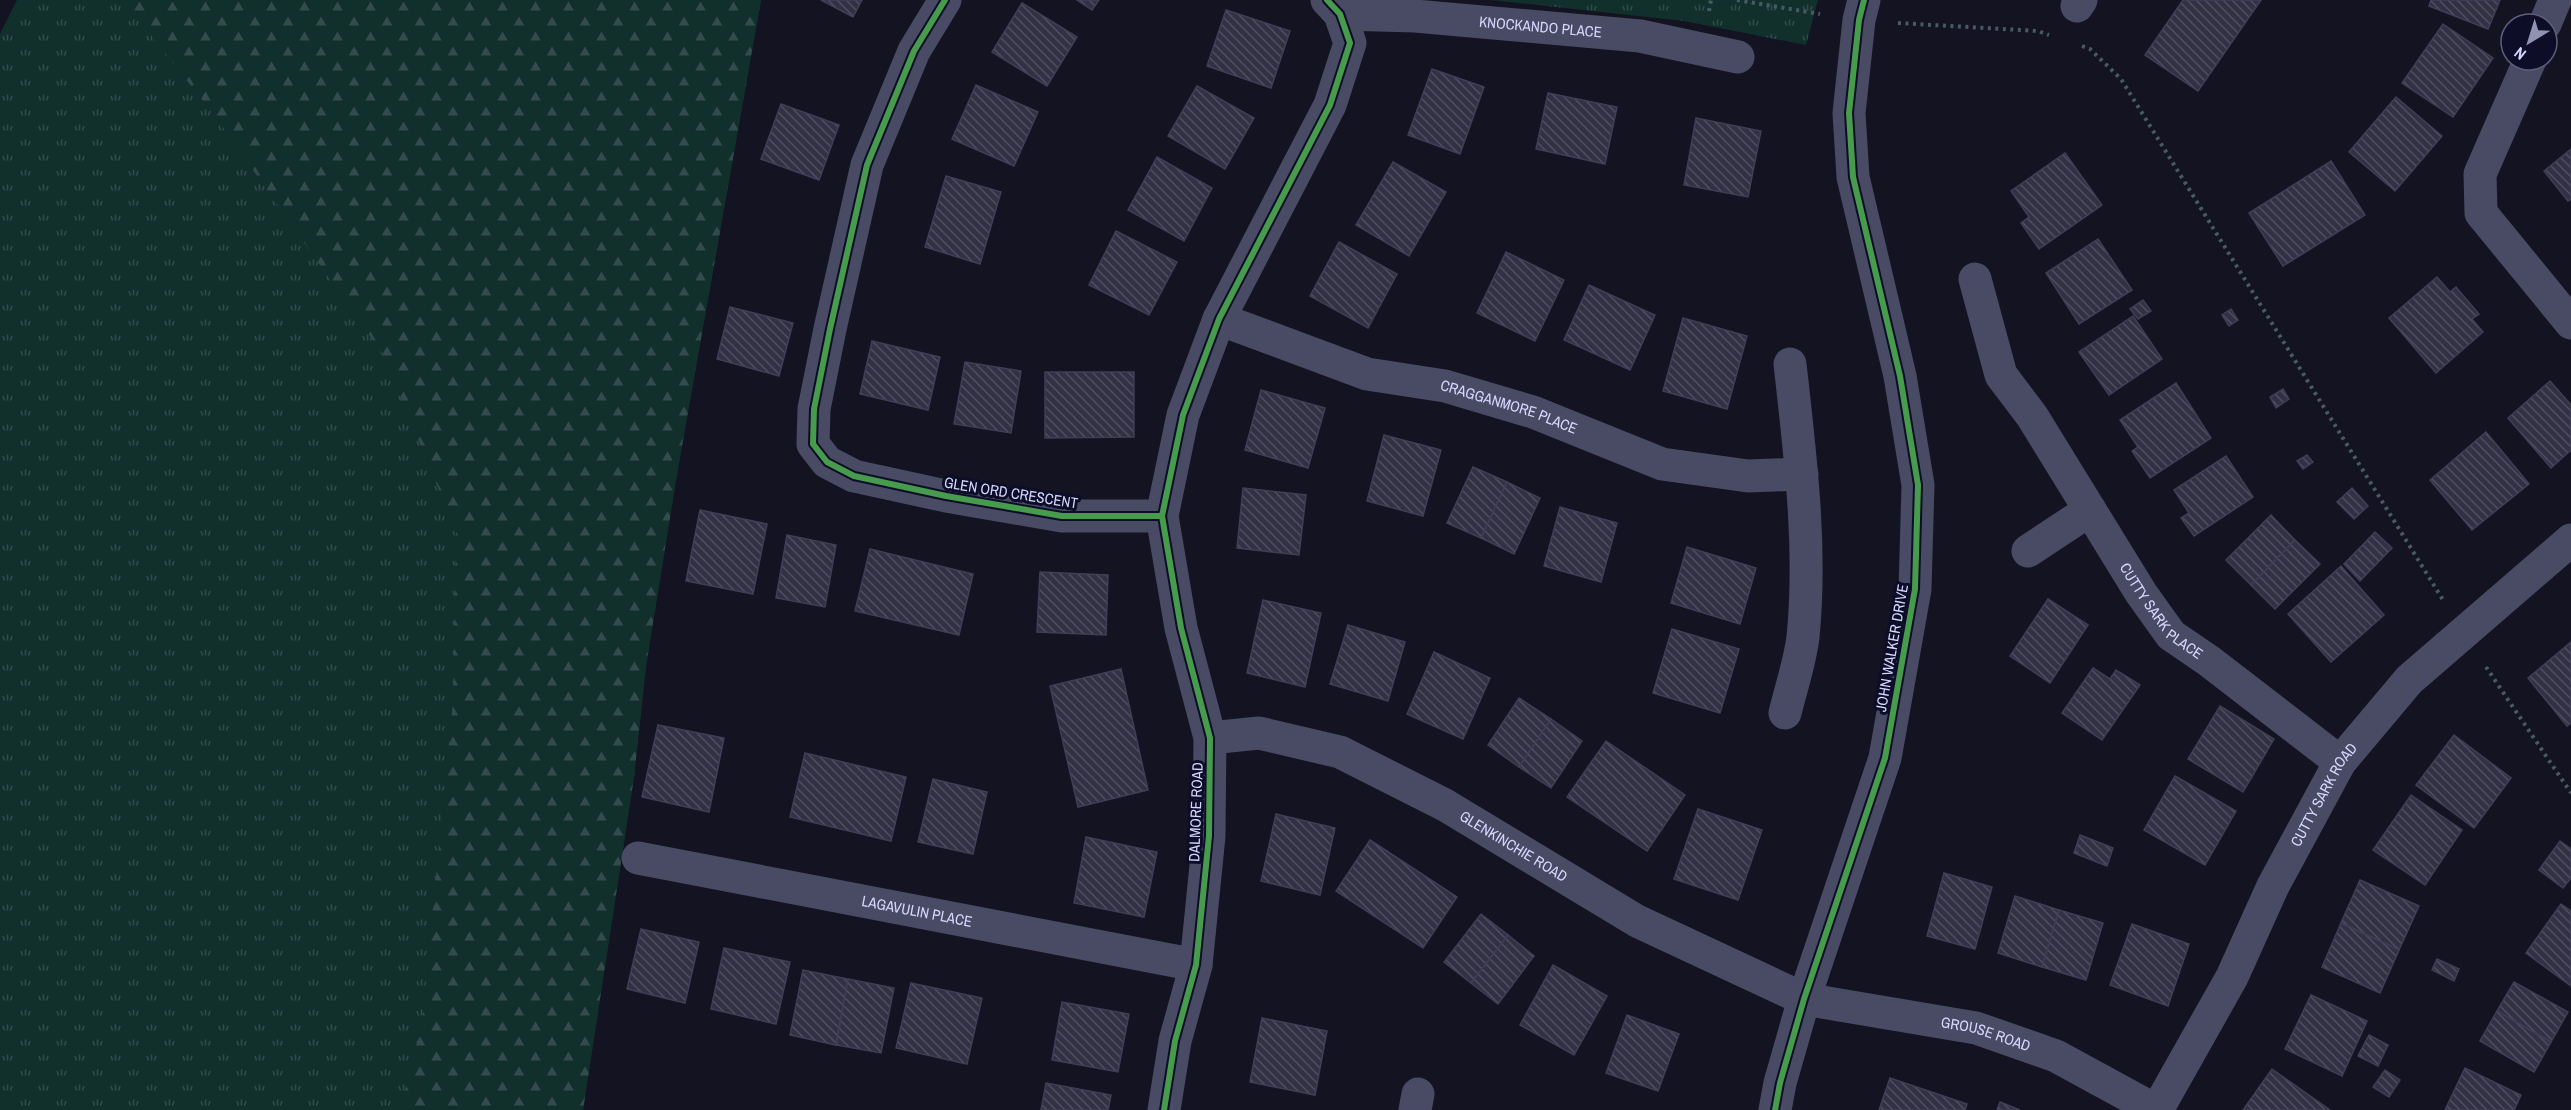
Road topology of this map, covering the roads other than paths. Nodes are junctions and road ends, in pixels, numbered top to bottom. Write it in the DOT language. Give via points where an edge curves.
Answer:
graph roads {
  1 [pos="945,0"];
  2 [pos="1334,7"];
  3 [pos="1861,10"];
  4 [pos="1738,57"];
  5 [pos="2525,72"];
  6 [pos="1975,279"];
  7 [pos="1219,319"];
  8 [pos="2571,323"];
  9 [pos="1790,364"];
  10 [pos="1802,474"];
  11 [pos="2090,510"];
  12 [pos="1162,516"];
  13 [pos="2571,540"];
  14 [pos="2028,551"];
  15 [pos="1785,713"];
  16 [pos="1210,738"];
  17 [pos="2340,762"];
  18 [pos="638,858"];
  19 [pos="1196,964"];
  20 [pos="1804,999"];
  21 [pos="1164,1110"];
  22 [pos="1775,1110"];
  23 [pos="2156,1110"];
  1 -- 12 [label="street, GLEN ORD CRESCENT" via="914,51 867,165 814,410 813,444 826,462 854,476 946,496 1062,516"];
  2 -- 4 [label="street, KNOCKANDO PLACE" via="1640,36"];
  2 -- 7 [label="street" via="1350,43 1330,105"];
  3 -- 20 [label="street, JOHN WALKER DRIVE" via="1849,113 1853,177 1900,376 1918,485 1915,589 1885,758"];
  5 -- 8 [label="street" via="2480,174 2481,213"];
  6 -- 11 [label="street, CUTTY SARK PLACE" via="2001,375 2032,416"];
  7 -- 10 [label="street, CRAGGANMORE PLACE" via="1367,374 1445,386 1533,412 1662,464 1748,476"];
  7 -- 12 [label="street" via="1183,415"];
  9 -- 10 [label="street"];
  10 -- 15 [label="street" via="1806,573 1803,639"];
  11 -- 14 [label="street"];
  11 -- 17 [label="street, CUTTY SARK PLACE" via="2171,635"];
  12 -- 16 [label="street, DALMORE ROAD" via="1181,628"];
  13 -- 17 [label="street, CUTTY SARK ROAD" via="2409,680"];
  16 -- 19 [label="street, DALMORE ROAD" via="1209,836"];
  16 -- 20 [label="street, GLENKINCHIE ROAD" via="1259,733 1340,752 1445,805 1637,921"];
  17 -- 23 [label="street, CUTTY SARK ROAD" via="2272,886 2232,977"];
  18 -- 19 [label="street, LAGAVULIN PLACE"];
  19 -- 21 [label="street, DALMORE ROAD" via="1175,1041"];
  20 -- 22 [label="street, JOHN WALKER DRIVE"];
  20 -- 23 [label="street, GROUSE ROAD" via="1976,1028 2056,1056"];
}
